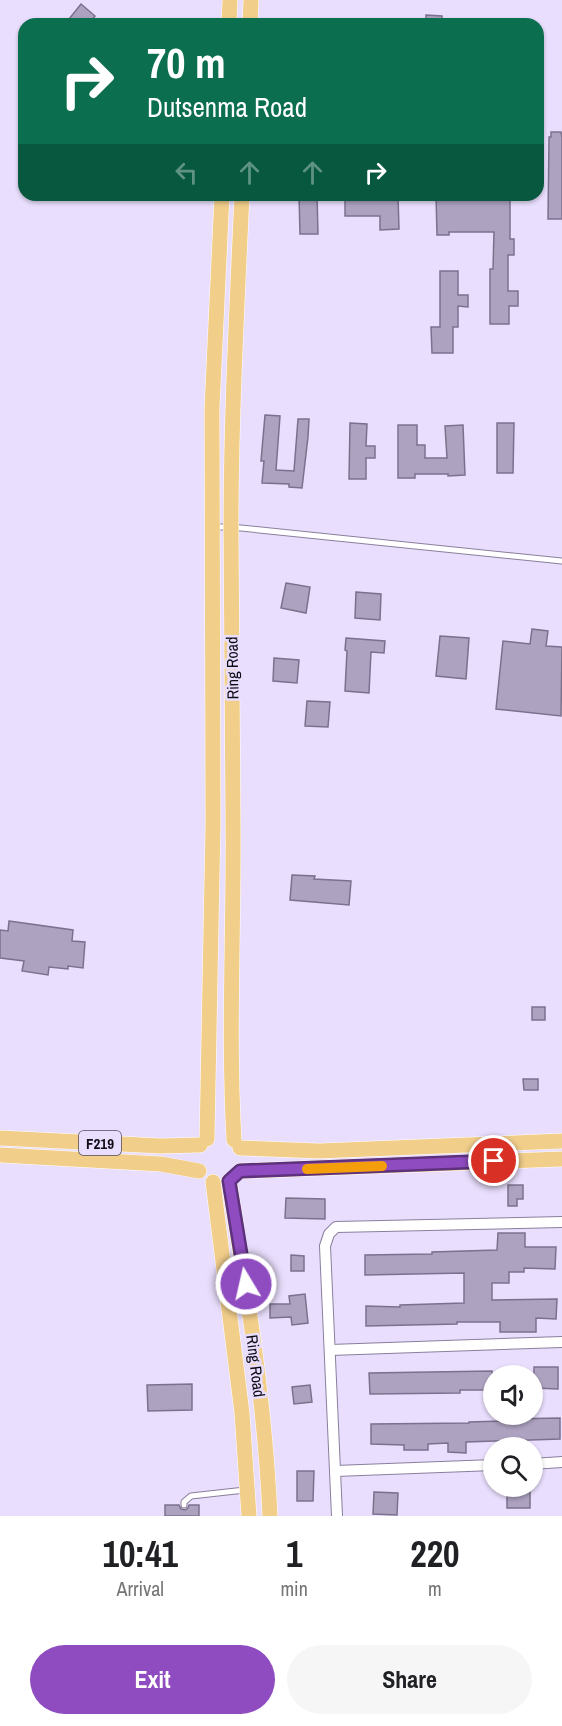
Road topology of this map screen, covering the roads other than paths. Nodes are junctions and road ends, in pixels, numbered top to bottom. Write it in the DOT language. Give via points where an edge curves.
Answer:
graph roads {
  1 [pos="230,0"];
  2 [pos="251,0"];
  3 [pos="229,18"];
  4 [pos="250,18"];
  5 [pos="222,201"];
  6 [pos="242,201"];
  7 [pos="211,527"];
  8 [pos="231,527"];
  9 [pos="562,561"];
  10 [pos="0,1138"];
  11 [pos="204,1142"];
  12 [pos="562,1142"];
  13 [pos="237,1144"];
  14 [pos="0,1155"];
  15 [pos="562,1159"];
  16 [pos="199,1171"];
  17 [pos="234,1176"];
  18 [pos="213,1182"];
  19 [pos="562,1222"];
  20 [pos="562,1342"];
  21 [pos="330,1350"];
  22 [pos="562,1462"];
  23 [pos="543,1463"];
  24 [pos="483,1465"];
  25 [pos="335,1471"];
  26 [pos="247,1489"];
  27 [pos="184,1505"];
  28 [pos="249,1516"];
  29 [pos="270,1516"];
  30 [pos="337,1516"];
  1 -- 3 [label="main road"];
  2 -- 4 [label="main road"];
  5 -- 7 [label="main road"];
  6 -- 8 [label="main road, Ring Road"];
  7 -- 8 [label="lane"];
  7 -- 11 [label="main road" via="213,824"];
  8 -- 9 [label="lane"];
  8 -- 13 [label="main road, Ring Road" via="234,824 230,1084"];
  10 -- 11 [label="main road, F219" via="161,1146"];
  11 -- 13 [label="main road, F219" via="225,1136"];
  11 -- 16 [label="main road" via="196,1153"];
  12 -- 13 [label="main road, F219" via="319,1151"];
  13 -- 17 [label="main road" via="242,1163"];
  14 -- 16 [label="main road, F219" via="161,1164"];
  15 -- 17 [label="main road"];
  16 -- 18 [label="main road, F219"];
  17 -- 18 [label="main road" via="221,1183"];
  17 -- 29 [label="main road, Ring Road" via="262,1411"];
  18 -- 26 [label="main road" via="242,1413"];
  19 -- 21 [label="street" via="336,1227 325,1246"];
  20 -- 21 [label="street"];
  21 -- 25 [label="street"];
  22 -- 23 [label="street"];
  24 -- 25 [label="street"];
  25 -- 30 [label="street"];
  26 -- 27 [label="lane" via="191,1496"];
  26 -- 28 [label="main road"];
}
